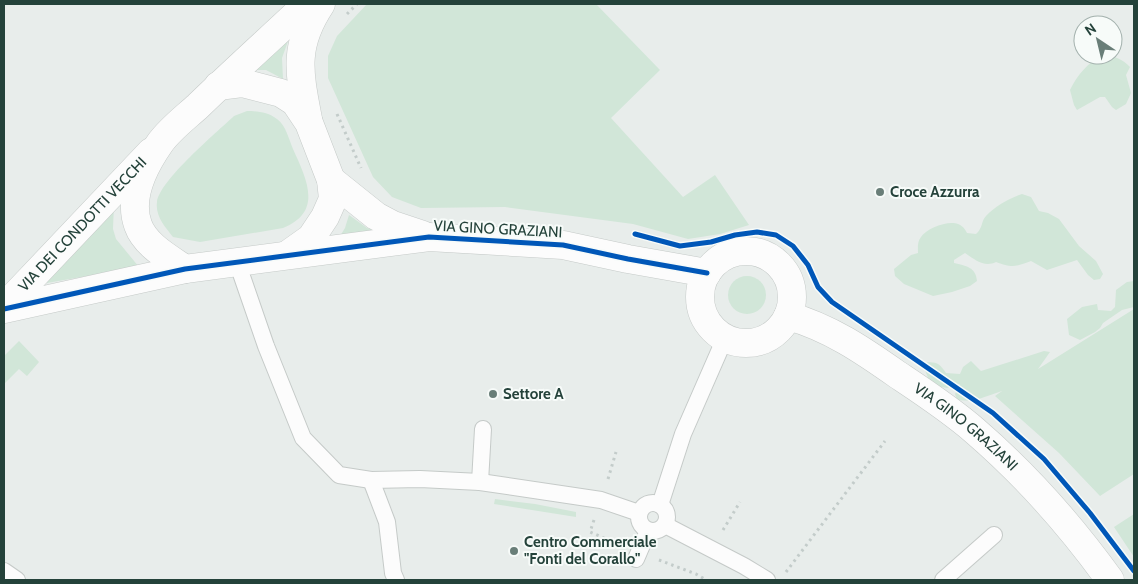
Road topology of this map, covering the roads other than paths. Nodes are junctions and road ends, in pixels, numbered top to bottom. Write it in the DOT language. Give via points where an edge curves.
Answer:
graph roads {
  1 [pos="307,4"];
  2 [pos="321,4"];
  3 [pos="218,86"];
  4 [pos="309,123"];
  5 [pos="161,142"];
  6 [pos="331,180"];
  7 [pos="429,237"];
  8 [pos="286,256"];
  9 [pos="237,262"];
  10 [pos="185,269"];
  11 [pos="707,273"];
  12 [pos="4,308"];
  13 [pos="788,316"];
  14 [pos="725,338"];
  15 [pos="483,430"];
  16 [pos="371,480"];
  17 [pos="480,482"];
  18 [pos="660,505"];
  19 [pos="639,513"];
  20 [pos="665,525"];
  21 [pos="648,531"];
  22 [pos="994,535"];
  23 [pos="636,559"];
  24 [pos="396,580"];
  25 [pos="767,580"];
  26 [pos="943,580"];
  27 [pos="1110,580"];
  1 -- 3 [label="street"];
  2 -- 4 [label="street" via="304,35 301,50 302,88"];
  3 -- 4 [label="street" via="242,83 281,93 295,102"];
  3 -- 5 [label="street"];
  4 -- 6 [label="street"];
  5 -- 10 [label="street" via="137,189 138,226 162,253"];
  5 -- 12 [label="street, VIA DEI CONDOTTI VECCHI"];
  6 -- 7 [label="street, VIA GINO GRAZIANI" via="376,216"];
  6 -- 8 [label="street" via="333,199 325,217 311,238"];
  7 -- 8 [label="street, VIA GINO GRAZIANI"];
  7 -- 11 [label="street, VIA GINO GRAZIANI" via="563,245"];
  8 -- 9 [label="street, VIA GINO GRAZIANI"];
  9 -- 10 [label="street, VIA DEI CONDOTTI VECCHI"];
  9 -- 16 [label="lane" via="303,438 339,475"];
  10 -- 12 [label="street, VIA DEI CONDOTTI VECCHI"];
  11 -- 13 [label="street" via="726,255 752,251 764,254 777,262 786,274 792,302"];
  11 -- 14 [label="street" via="701,287 704,317"];
  13 -- 14 [label="street" via="780,328 754,342"];
  13 -- 27 [label="street, VIA GINO GRAZIANI" via="862,349 974,430 1067,522"];
  14 -- 18 [label="lane" via="684,434"];
  15 -- 17 [label="lane"];
  16 -- 17 [label="lane"];
  16 -- 24 [label="lane" via="387,522"];
  17 -- 19 [label="lane" via="601,500"];
  18 -- 19 [label="lane" via="648,504"];
  18 -- 20 [label="lane" via="668,516"];
  19 -- 21 [label="lane" via="639,522"];
  20 -- 21 [label="lane" via="658,531"];
  20 -- 25 [label="lane"];
  21 -- 23 [label="lane"];
  22 -- 26 [label="lane"];
}
